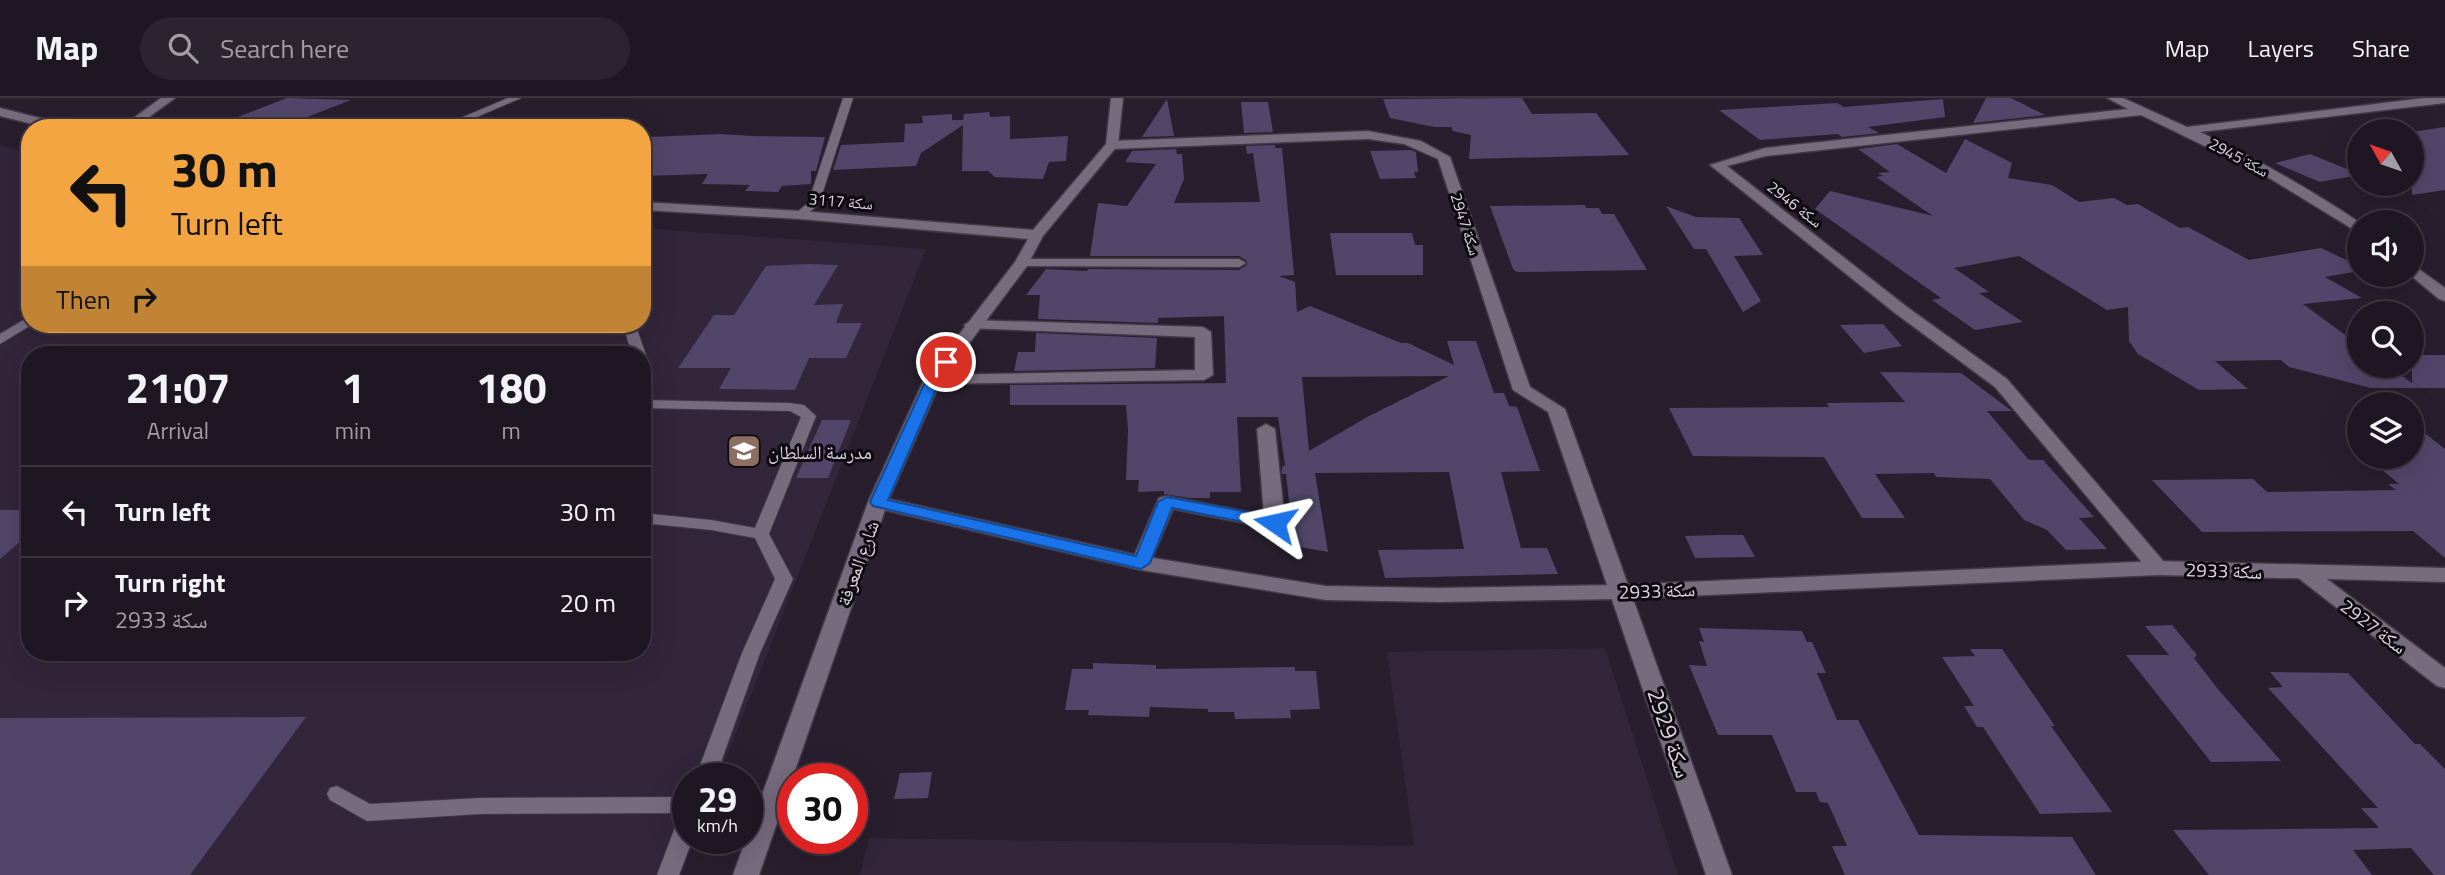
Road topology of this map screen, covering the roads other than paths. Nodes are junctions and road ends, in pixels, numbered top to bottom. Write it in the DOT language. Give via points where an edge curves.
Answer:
graph roads {
  1 [pos="169,98"];
  2 [pos="516,98"];
  3 [pos="848,98"];
  4 [pos="1117,98"];
  5 [pos="2113,98"];
  6 [pos="2445,99"];
  7 [pos="2143,111"];
  8 [pos="0,112"];
  9 [pos="28,119"];
  10 [pos="139,119"];
  11 [pos="464,119"];
  12 [pos="2188,130"];
  13 [pos="1112,145"];
  14 [pos="651,207"];
  15 [pos="800,215"];
  16 [pos="2347,221"];
  17 [pos="1037,235"];
  18 [pos="1022,263"];
  19 [pos="1239,263"];
  20 [pos="2424,279"];
  21 [pos="2445,296"];
  22 [pos="972,325"];
  23 [pos="21,326"];
  24 [pos="0,341"];
  25 [pos="933,380"];
  26 [pos="651,404"];
  27 [pos="1266,429"];
  28 [pos="878,502"];
  29 [pos="651,519"];
  30 [pos="761,534"];
  31 [pos="1141,563"];
  32 [pos="2158,568"];
  33 [pos="2304,572"];
  34 [pos="2445,575"];
  35 [pos="1620,592"];
  36 [pos="2445,680"];
  37 [pos="711,763"];
  38 [pos="337,793"];
  39 [pos="672,805"];
  40 [pos="676,854"];
  41 [pos="668,875"];
  42 [pos="746,875"];
  43 [pos="1719,875"];
  1 -- 10 [label="street"];
  2 -- 11 [label="lane"];
  3 -- 15 [label="lane" via="813,204"];
  4 -- 13 [label="street"];
  5 -- 7 [label="street, سكة 2945"];
  6 -- 12 [label="street"];
  7 -- 12 [label="street, سكة 2945"];
  7 -- 32 [label="street, سكة 2946" via="1765,152 1717,165 2001,383"];
  8 -- 9 [label="street"];
  12 -- 16 [label="street, سكة 2945" via="2297,188"];
  13 -- 17 [label="street, شارع المعرفة"];
  13 -- 35 [label="street, سكة 2947" via="1368,135 1402,138 1426,145 1444,157 1522,390 1556,409"];
  14 -- 15 [label="street, سكة 3117"];
  15 -- 17 [label="street, سكة 3117"];
  17 -- 18 [label="street, شارع المعرفة"];
  18 -- 19 [label="street"];
  18 -- 22 [label="street, شارع المعرفة"];
  20 -- 21 [label="street"];
  22 -- 25 [label="street, شارع المعرفة"];
  22 -- 25 [label="street" via="1203,332 1205,374"];
  23 -- 24 [label="lane"];
  25 -- 28 [label="street, شارع المعرفة"];
  26 -- 30 [label="lane" via="805,411 807,422"];
  27 -- 31 [label="street" via="1275,523 1167,502"];
  28 -- 31 [label="street, سكة 2933"];
  28 -- 42 [label="street, شارع المعرفة"];
  29 -- 30 [label="lane"];
  30 -- 37 [label="lane" via="784,579"];
  31 -- 35 [label="street, سكة 2933" via="1326,593"];
  32 -- 33 [label="street, سكة 2933"];
  32 -- 35 [label="street, سكة 2933"];
  33 -- 34 [label="street, سكة 2933"];
  33 -- 36 [label="street, سكة 2927"];
  35 -- 43 [label="street, سكة 2929"];
  38 -- 39 [label="lane" via="366,813 480,806"];
  40 -- 41 [label="lane"];
}
